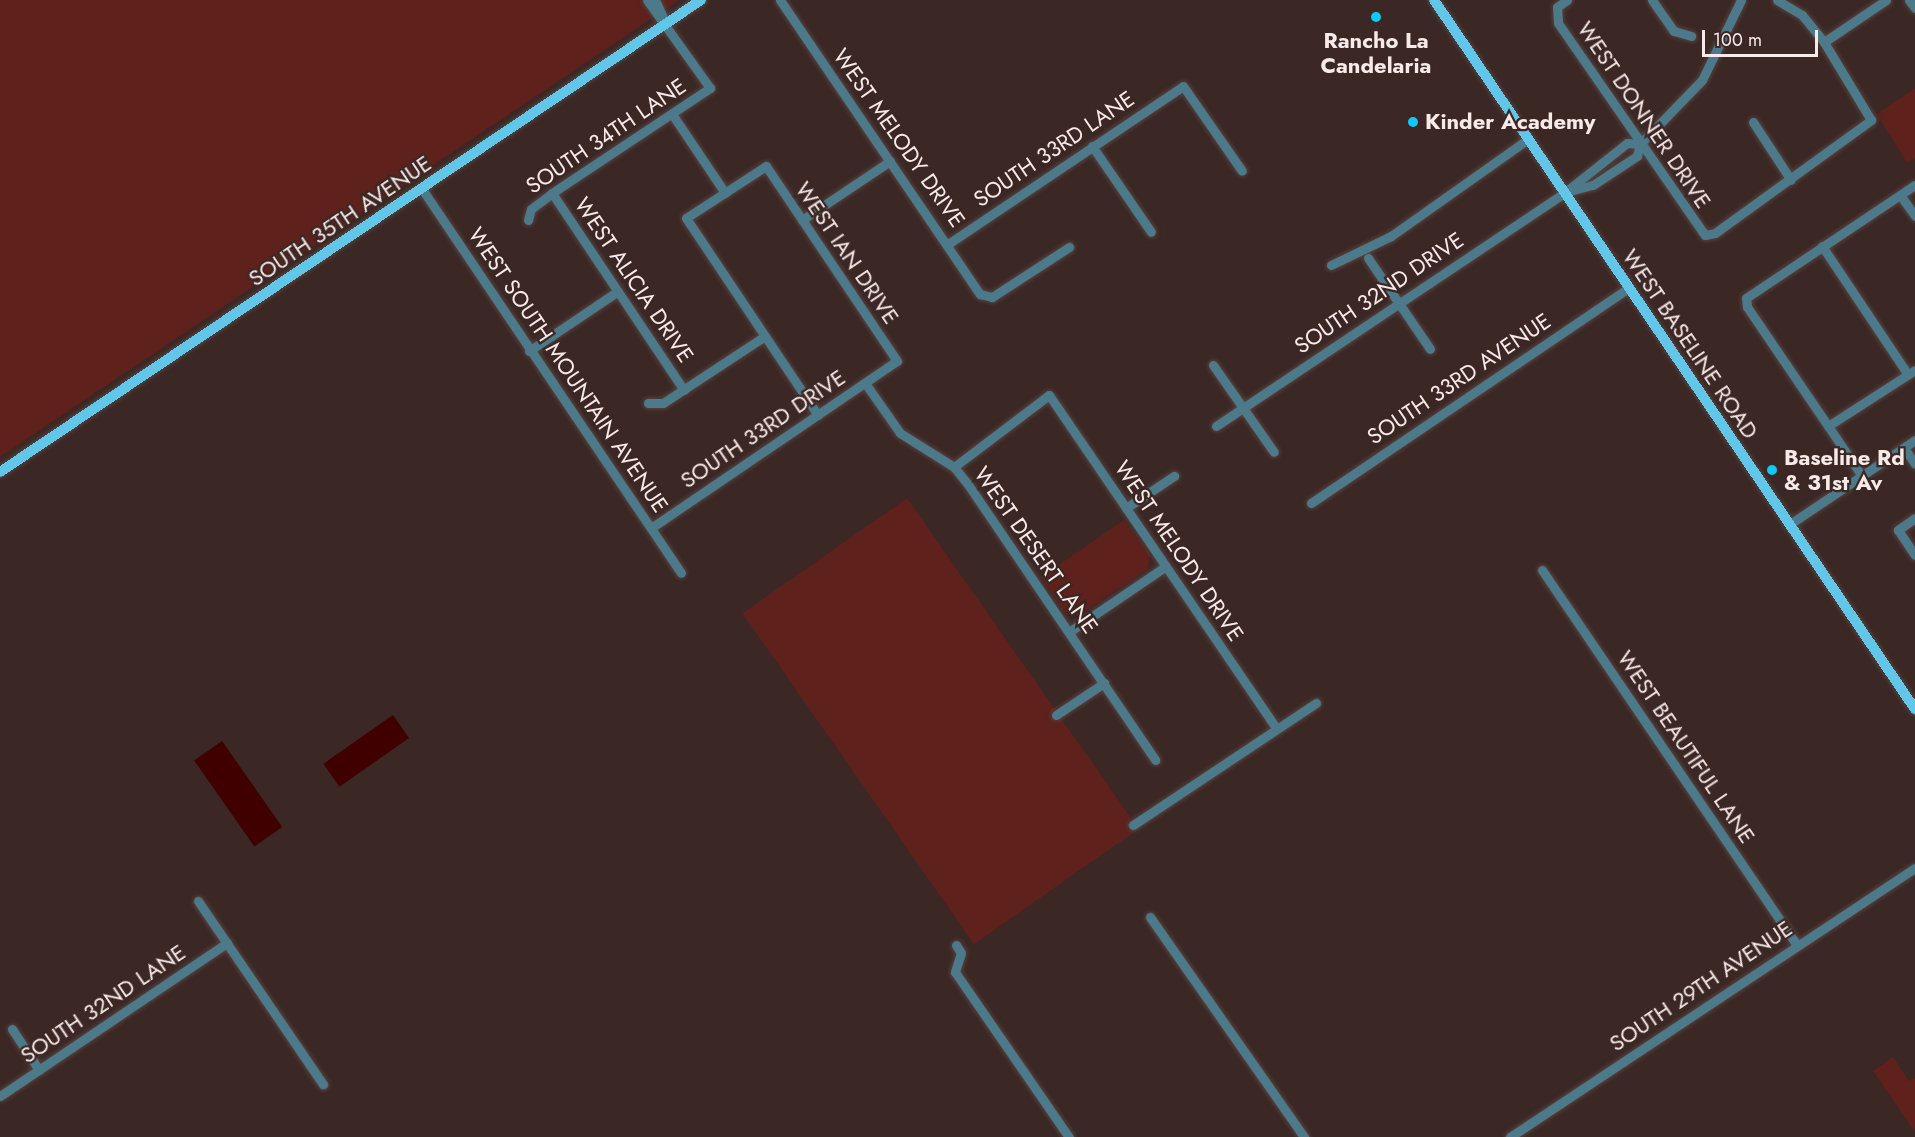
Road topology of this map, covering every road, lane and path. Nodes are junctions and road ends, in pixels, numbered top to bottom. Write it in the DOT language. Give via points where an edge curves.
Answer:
graph roads {
  1 [pos="647,0"];
  2 [pos="655,0"];
  3 [pos="701,0"];
  4 [pos="781,0"];
  5 [pos="1434,0"];
  6 [pos="1567,0"];
  7 [pos="1652,0"];
  8 [pos="1741,0"];
  9 [pos="1778,0"];
  10 [pos="1886,0"];
  11 [pos="1909,0"];
  12 [pos="1915,8"];
  13 [pos="665,24"];
  14 [pos="1691,36"];
  15 [pos="1824,42"];
  16 [pos="672,114"];
  17 [pos="1753,122"];
  18 [pos="1528,139"];
  19 [pos="1641,144"];
  20 [pos="1092,146"];
  21 [pos="1608,156"];
  22 [pos="890,161"];
  23 [pos="1617,169"];
  24 [pos="1242,171"];
  25 [pos="1791,180"];
  26 [pos="1915,185"];
  27 [pos="422,189"];
  28 [pos="552,193"];
  29 [pos="725,193"];
  30 [pos="1564,193"];
  31 [pos="1900,195"];
  32 [pos="1915,216"];
  33 [pos="528,220"];
  34 [pos="802,220"];
  35 [pos="1151,232"];
  36 [pos="948,244"];
  37 [pos="1822,246"];
  38 [pos="1069,247"];
  39 [pos="1368,258"];
  40 [pos="1330,265"];
  41 [pos="1628,288"];
  42 [pos="618,291"];
  43 [pos="1399,303"];
  44 [pos="765,336"];
  45 [pos="1430,349"];
  46 [pos="529,351"];
  47 [pos="897,361"];
  48 [pos="1214,365"];
  49 [pos="1911,371"];
  50 [pos="865,383"];
  51 [pos="684,390"];
  52 [pos="648,403"];
  53 [pos="1243,408"];
  54 [pos="818,415"];
  55 [pos="1216,426"];
  56 [pos="1828,426"];
  57 [pos="1915,440"];
  58 [pos="1904,448"];
  59 [pos="1274,452"];
  60 [pos="1915,464"];
  61 [pos="954,467"];
  62 [pos="0,472"];
  63 [pos="1174,476"];
  64 [pos="1862,476"];
  65 [pos="1311,503"];
  66 [pos="1126,508"];
  67 [pos="1915,518"];
  68 [pos="1790,524"];
  69 [pos="651,528"];
  70 [pos="1915,555"];
  71 [pos="1166,566"];
  72 [pos="1542,570"];
  73 [pos="681,573"];
  74 [pos="1069,632"];
  75 [pos="1104,682"];
  76 [pos="1316,703"];
  77 [pos="1915,710"];
  78 [pos="1056,715"];
  79 [pos="1277,729"];
  80 [pos="1155,760"];
  81 [pos="1133,825"];
  82 [pos="1915,868"];
  83 [pos="198,901"];
  84 [pos="1150,917"];
  85 [pos="227,943"];
  86 [pos="956,945"];
  87 [pos="1797,945"];
  88 [pos="12,1029"];
  89 [pos="39,1070"];
  90 [pos="323,1084"];
  91 [pos="0,1096"];
  92 [pos="1069,1137"];
  93 [pos="1304,1137"];
  94 [pos="1510,1137"];
  1 -- 13 [label="street"];
  2 -- 13 [label="street"];
  3 -- 13 [label="main road, SOUTH 35TH AVENUE"];
  4 -- 22 [label="street, WEST MELODY DRIVE"];
  5 -- 18 [label="main road, WEST BASELINE ROAD"];
  6 -- 19 [label="street, WEST DONNER DRIVE" via="1555,14"];
  7 -- 14 [label="street" via="1674,32"];
  8 -- 19 [label="street" via="1702,80"];
  9 -- 15 [label="street" via="1802,15"];
  10 -- 15 [label="street"];
  11 -- 12 [label="street"];
  13 -- 16 [label="street, SOUTH 34TH LANE" via="710,88"];
  13 -- 27 [label="main road, SOUTH 35TH AVENUE"];
  15 -- 25 [label="street" via="1871,120"];
  16 -- 28 [label="street, SOUTH 34TH LANE"];
  16 -- 29 [label="street"];
  17 -- 25 [label="street"];
  18 -- 30 [label="main road, WEST BASELINE ROAD"];
  18 -- 40 [label="street" via="1383,241"];
  19 -- 21 [label="street" via="1627,143"];
  19 -- 23 [label="street" via="1637,156"];
  19 -- 25 [label="street, WEST DONNER DRIVE" via="1705,235"];
  20 -- 24 [label="street, SOUTH 33RD LANE" via="1183,86"];
  20 -- 35 [label="street"];
  20 -- 36 [label="street, SOUTH 33RD LANE"];
  21 -- 23 [label="street"];
  21 -- 30 [label="street"];
  22 -- 34 [label="street"];
  22 -- 36 [label="street, WEST MELODY DRIVE"];
  23 -- 30 [label="street" via="1593,185"];
  26 -- 31 [label="street"];
  27 -- 46 [label="street, WEST SOUTH MOUNTAIN AVENUE"];
  27 -- 62 [label="main road, SOUTH 35TH AVENUE"];
  28 -- 33 [label="street, SOUTH 34TH LANE" via="531,208"];
  28 -- 42 [label="street, WEST ALICIA DRIVE"];
  29 -- 34 [label="street, WEST IAN DRIVE" via="766,166"];
  29 -- 44 [label="street" via="686,218"];
  30 -- 41 [label="main road, WEST BASELINE ROAD"];
  30 -- 43 [label="street, SOUTH 32ND DRIVE"];
  31 -- 32 [label="street"];
  31 -- 37 [label="street"];
  34 -- 47 [label="street, WEST IAN DRIVE"];
  36 -- 38 [label="street, WEST MELODY DRIVE" via="985,297"];
  37 -- 49 [label="street"];
  37 -- 56 [label="street" via="1746,298 1747,307"];
  39 -- 43 [label="street"];
  41 -- 65 [label="street, SOUTH 33RD AVENUE"];
  41 -- 68 [label="main road, WEST BASELINE ROAD"];
  42 -- 46 [label="street"];
  42 -- 51 [label="street, WEST ALICIA DRIVE"];
  43 -- 45 [label="street"];
  43 -- 53 [label="street, SOUTH 32ND DRIVE"];
  44 -- 51 [label="street"];
  44 -- 54 [label="street"];
  46 -- 69 [label="street, WEST SOUTH MOUNTAIN AVENUE"];
  47 -- 50 [label="street, SOUTH 33RD DRIVE"];
  48 -- 53 [label="street"];
  49 -- 56 [label="street"];
  50 -- 54 [label="street, SOUTH 33RD DRIVE"];
  50 -- 61 [label="street, WEST DESERT LANE" via="900,433"];
  51 -- 52 [label="street" via="663,403"];
  53 -- 55 [label="street, SOUTH 32ND DRIVE"];
  53 -- 59 [label="street"];
  54 -- 69 [label="street, SOUTH 33RD DRIVE"];
  56 -- 64 [label="street"];
  57 -- 58 [label="street"];
  58 -- 60 [label="street"];
  58 -- 64 [label="street"];
  61 -- 66 [label="street, WEST MELODY DRIVE" via="1049,395"];
  61 -- 74 [label="street, WEST DESERT LANE"];
  63 -- 66 [label="street"];
  64 -- 68 [label="street"];
  66 -- 71 [label="street, WEST MELODY DRIVE"];
  67 -- 70 [label="street" via="1898,530"];
  68 -- 77 [label="main road, WEST BASELINE ROAD"];
  69 -- 73 [label="street, WEST SOUTH MOUNTAIN AVENUE"];
  71 -- 74 [label="street"];
  71 -- 79 [label="street, WEST MELODY DRIVE"];
  72 -- 87 [label="street, WEST BEAUTIFUL LANE"];
  74 -- 75 [label="street, WEST DESERT LANE"];
  75 -- 78 [label="street"];
  75 -- 80 [label="street, WEST DESERT LANE"];
  76 -- 79 [label="street"];
  79 -- 81 [label="street"];
  82 -- 87 [label="street, SOUTH 29TH AVENUE"];
  83 -- 85 [label="street"];
  84 -- 93 [label="street"];
  85 -- 89 [label="street, SOUTH 32ND LANE"];
  85 -- 90 [label="street"];
  86 -- 92 [label="street" via="961,953 955,972"];
  87 -- 94 [label="street, SOUTH 29TH AVENUE"];
  88 -- 89 [label="street"];
  89 -- 91 [label="street, SOUTH 32ND LANE"];
}
